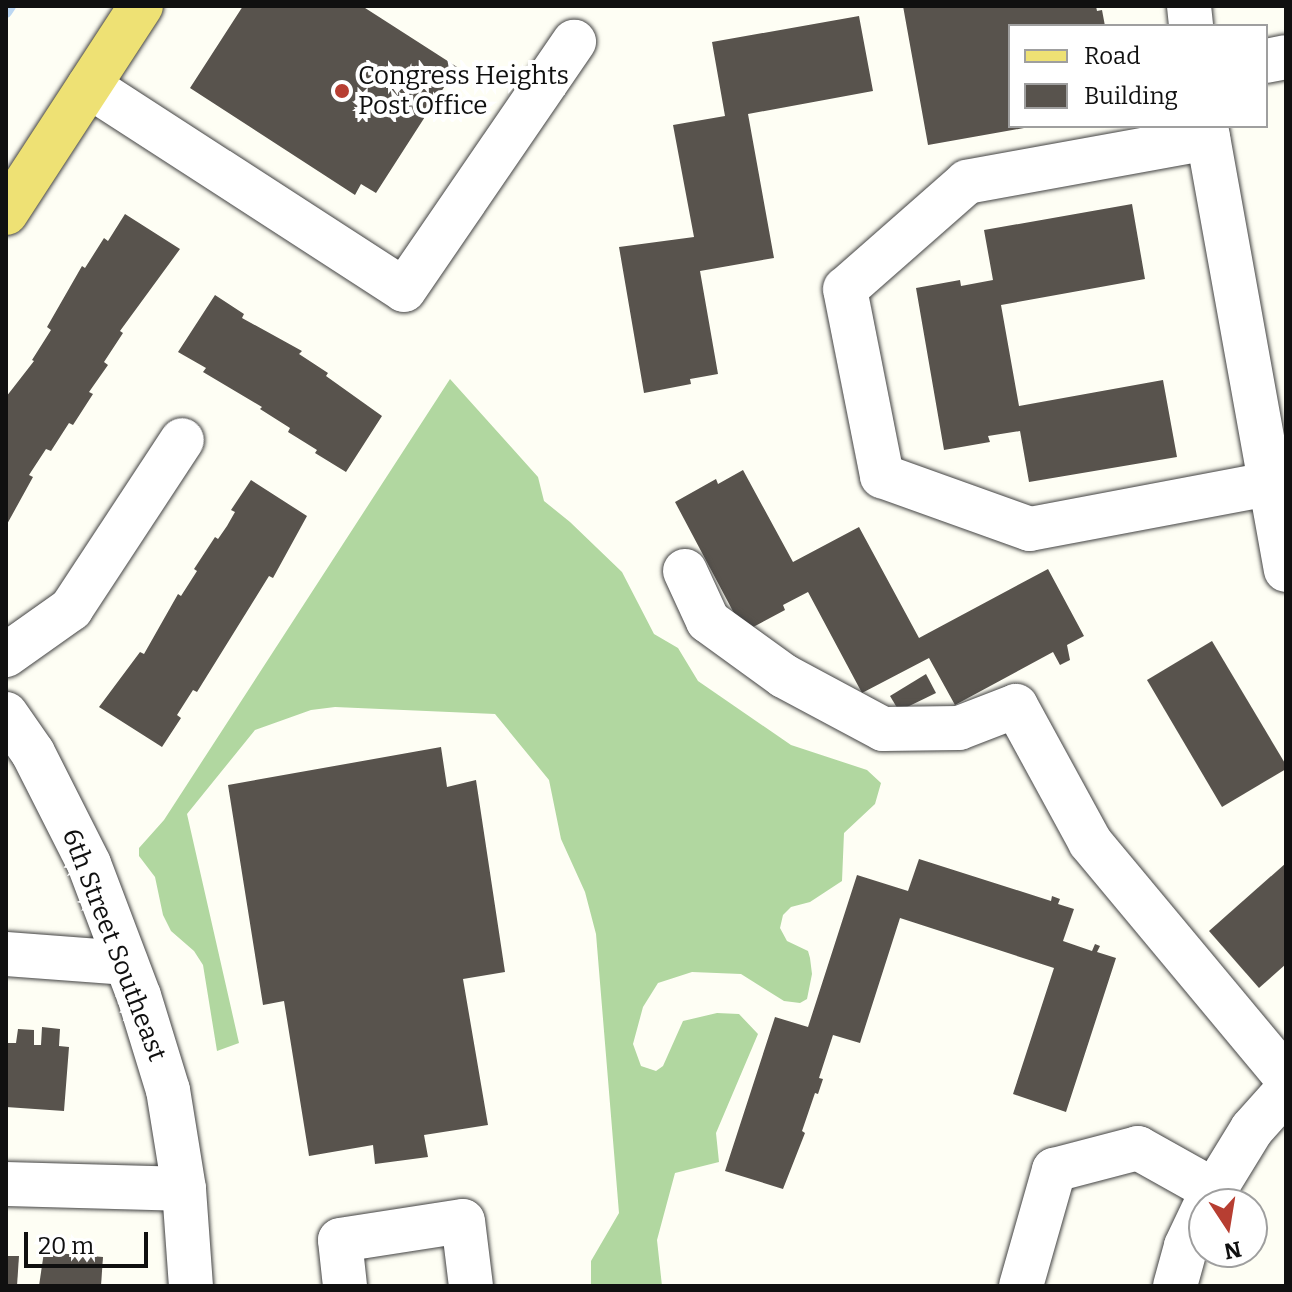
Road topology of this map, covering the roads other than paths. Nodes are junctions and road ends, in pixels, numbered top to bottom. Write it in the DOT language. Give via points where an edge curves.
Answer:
graph roads {
  1 [pos="141,6"];
  2 [pos="574,42"];
  3 [pos="89,86"];
  4 [pos="1207,132"];
  5 [pos="6,213"];
  6 [pos="182,440"];
  7 [pos="1268,484"];
  8 [pos="1286,570"];
  9 [pos="685,571"];
  10 [pos="6,655"];
  11 [pos="6,714"];
  12 [pos="6,954"];
  13 [pos="126,963"];
  14 [pos="1286,1077"];
  15 [pos="1286,1091"];
  16 [pos="6,1184"];
  17 [pos="1191,1188"];
  18 [pos="1216,1188"];
  19 [pos="184,1189"];
  20 [pos="1188,1242"];
  21 [pos="191,1286"];
  22 [pos="345,1286"];
  23 [pos="471,1286"];
  24 [pos="1021,1286"];
  25 [pos="1175,1286"];
  1 -- 3 [label="main road"];
  2 -- 3 [label="street" via="404,290"];
  3 -- 5 [label="main road"];
  4 -- 7 [label="street"];
  4 -- 7 [label="street" via="967,182 845,289 882,476 1030,529"];
  6 -- 10 [label="street" via="71,609"];
  7 -- 8 [label="street"];
  9 -- 14 [label="street" via="708,621 784,676 883,729 959,728 1016,706 1090,842"];
  11 -- 13 [label="street, 6th Street Southeast" via="33,753 89,864"];
  12 -- 13 [label="street"];
  13 -- 19 [label="street, 6th Street Southeast" via="168,1090"];
  15 -- 18 [label="street" via="1252,1129"];
  16 -- 19 [label="street"];
  17 -- 24 [label="street" via="1138,1148 1054,1170"];
  19 -- 21 [label="street, 6th Street Southeast"];
  20 -- 25 [label="street"];
  22 -- 23 [label="street" via="340,1240 463,1221"];
}
